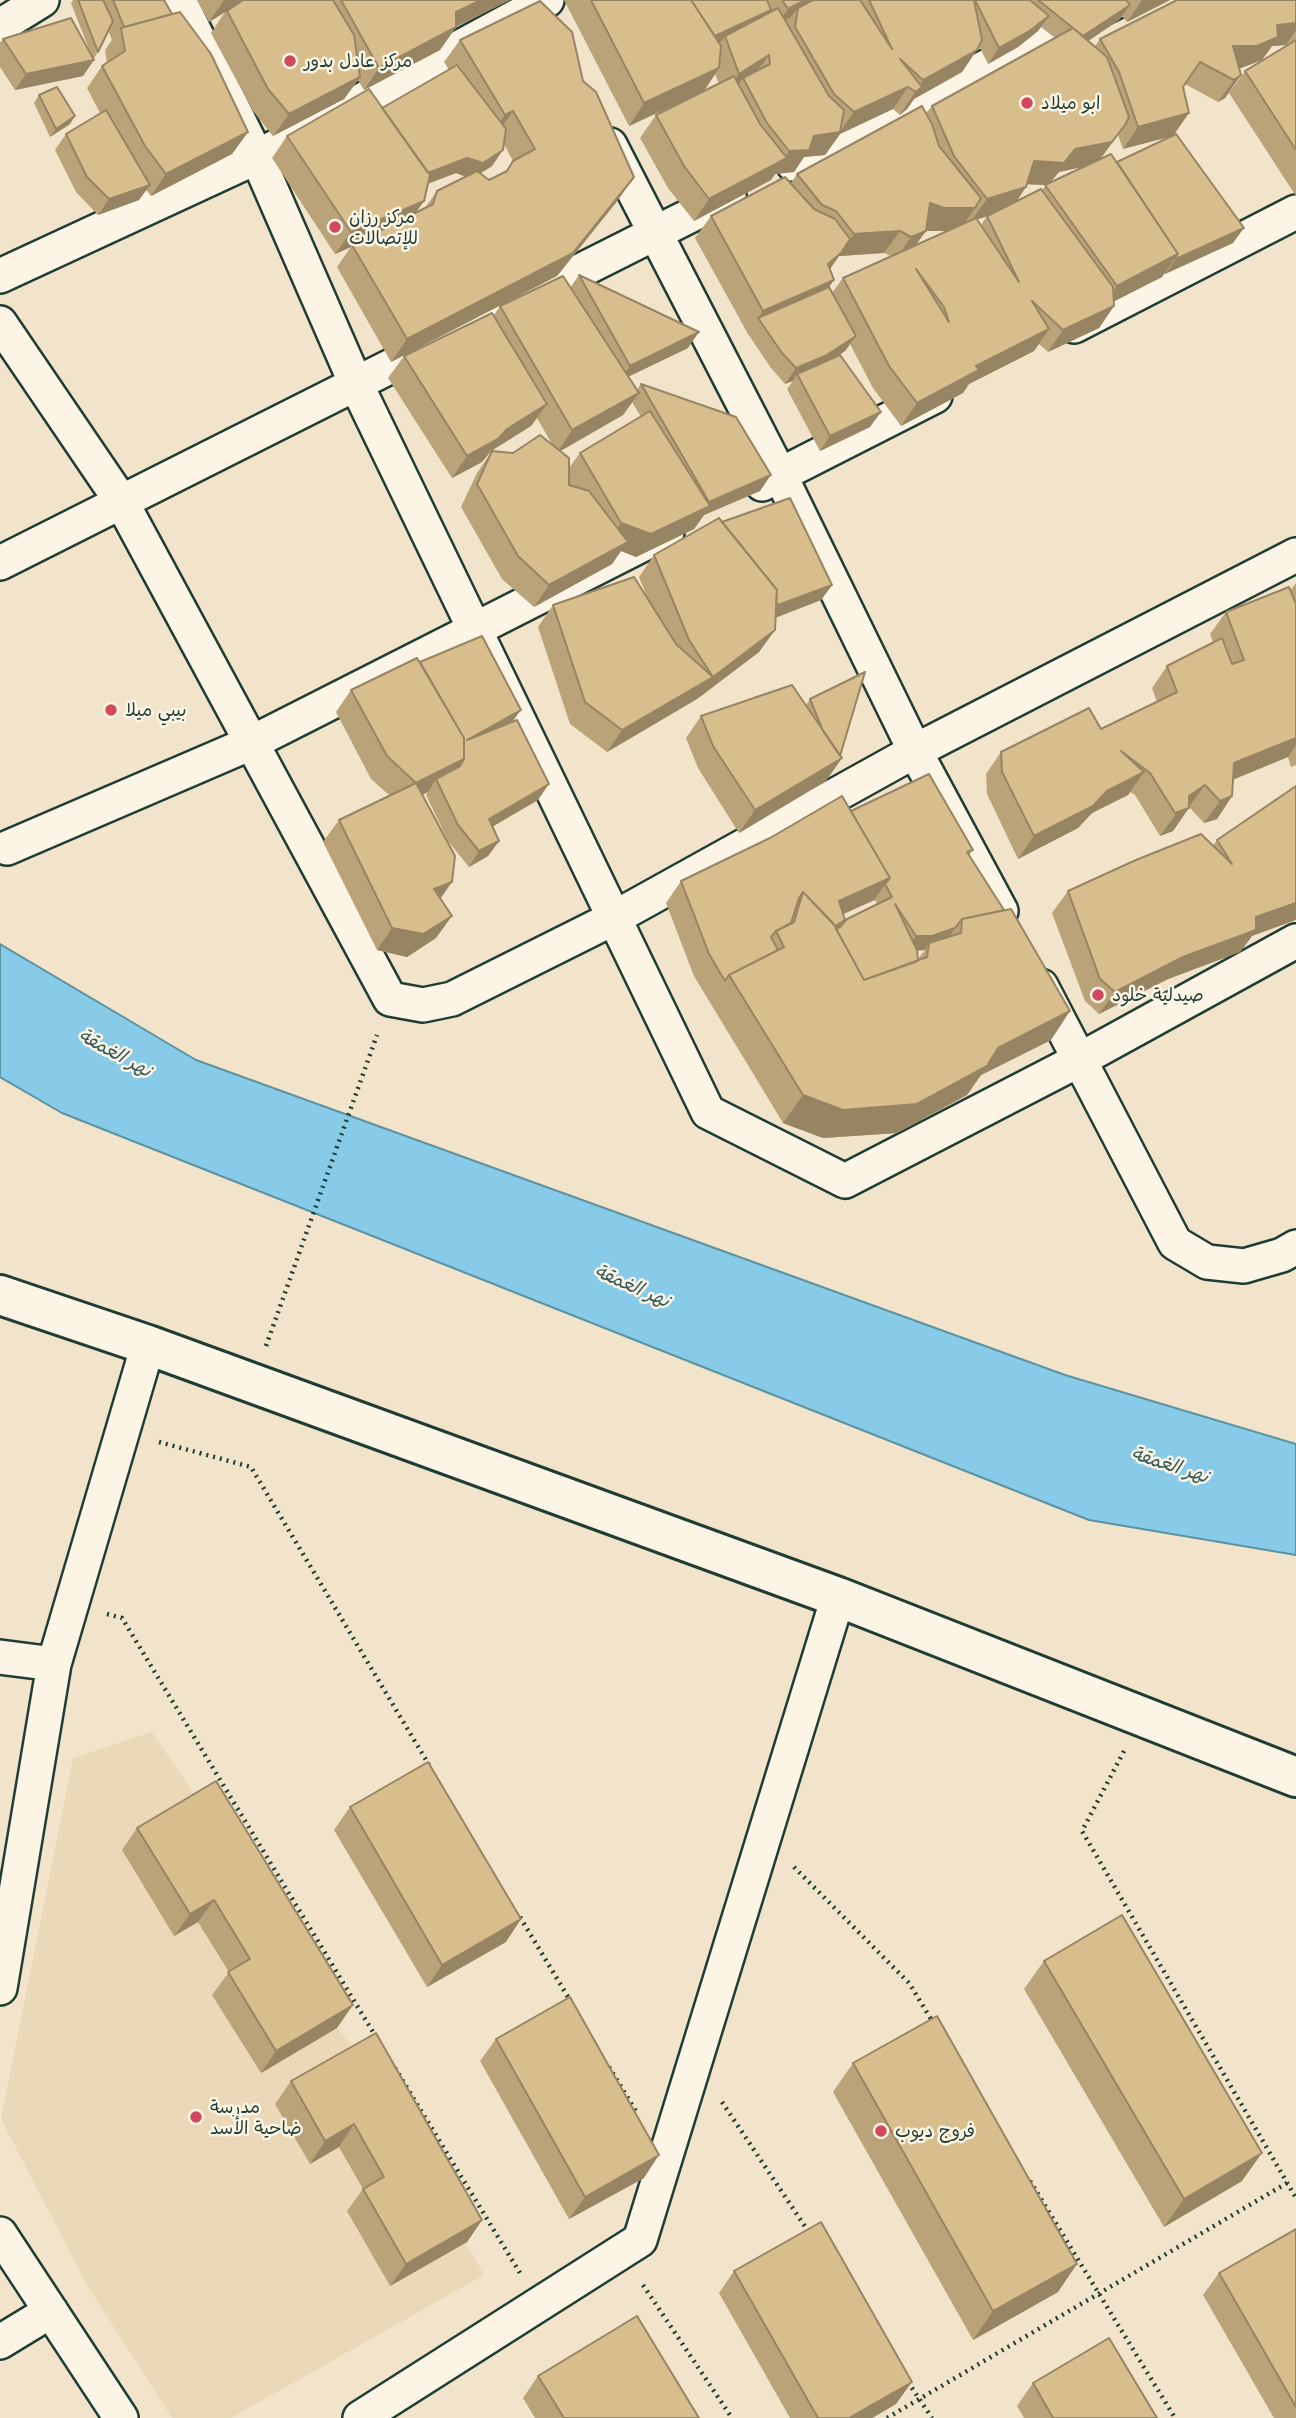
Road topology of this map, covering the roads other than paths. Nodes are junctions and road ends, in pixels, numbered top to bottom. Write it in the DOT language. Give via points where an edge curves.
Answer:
graph roads {
  1 [pos="42,0"];
  2 [pos="180,0"];
  3 [pos="1119,0"];
  4 [pos="542,8"];
  5 [pos="0,26"];
  6 [pos="593,113"];
  7 [pos="257,157"];
  8 [pos="1296,212"];
  9 [pos="655,233"];
  10 [pos="0,276"];
  11 [pos="0,323"];
  12 [pos="1050,337"];
  13 [pos="964,381"];
  14 [pos="356,384"];
  15 [pos="780,475"];
  16 [pos="731,500"];
  17 [pos="121,501"];
  18 [pos="694,518"];
  19 [pos="1296,555"];
  20 [pos="0,563"];
  21 [pos="475,629"];
  22 [pos="251,743"];
  23 [pos="915,751"];
  24 [pos="7,848"];
  25 [pos="614,918"];
  26 [pos="1296,941"];
  27 [pos="1081,1059"];
  28 [pos="1296,1247"];
  29 [pos="0,1295"];
  30 [pos="148,1345"];
  31 [pos="838,1597"];
  32 [pos="0,1657"];
  33 [pos="54,1664"];
  34 [pos="1296,1777"];
  35 [pos="0,1988"];
  36 [pos="0,2234"];
  37 [pos="51,2311"];
  38 [pos="0,2342"];
  39 [pos="121,2418"];
  40 [pos="360,2418"];
  1 -- 5 [label="street"];
  2 -- 7 [label="street"];
  3 -- 9 [label="street"];
  4 -- 7 [label="street"];
  6 -- 9 [label="street"];
  7 -- 10 [label="street"];
  7 -- 14 [label="street"];
  8 -- 12 [label="street"];
  9 -- 14 [label="street"];
  9 -- 15 [label="street"];
  11 -- 17 [label="street"];
  13 -- 15 [label="street"];
  14 -- 17 [label="street"];
  14 -- 21 [label="street"];
  15 -- 16 [label="street"];
  15 -- 23 [label="street"];
  17 -- 20 [label="street"];
  17 -- 22 [label="street"];
  18 -- 21 [label="street"];
  19 -- 23 [label="street"];
  21 -- 22 [label="street"];
  21 -- 25 [label="street"];
  22 -- 24 [label="street"];
  22 -- 25 [label="street" via="390,999 423,1004 452,999"];
  23 -- 25 [label="street"];
  23 -- 27 [label="street"];
  25 -- 27 [label="street" via="708,1112 845,1181"];
  26 -- 27 [label="street"];
  27 -- 28 [label="street" via="1175,1242 1207,1262 1244,1266"];
  29 -- 30 [label="street"];
  30 -- 31 [label="street"];
  30 -- 33 [label="street"];
  31 -- 34 [label="street"];
  31 -- 40 [label="street" via="640,2240"];
  32 -- 33 [label="street"];
  33 -- 35 [label="street"];
  36 -- 37 [label="street"];
  37 -- 38 [label="street"];
  37 -- 39 [label="street"];
}
